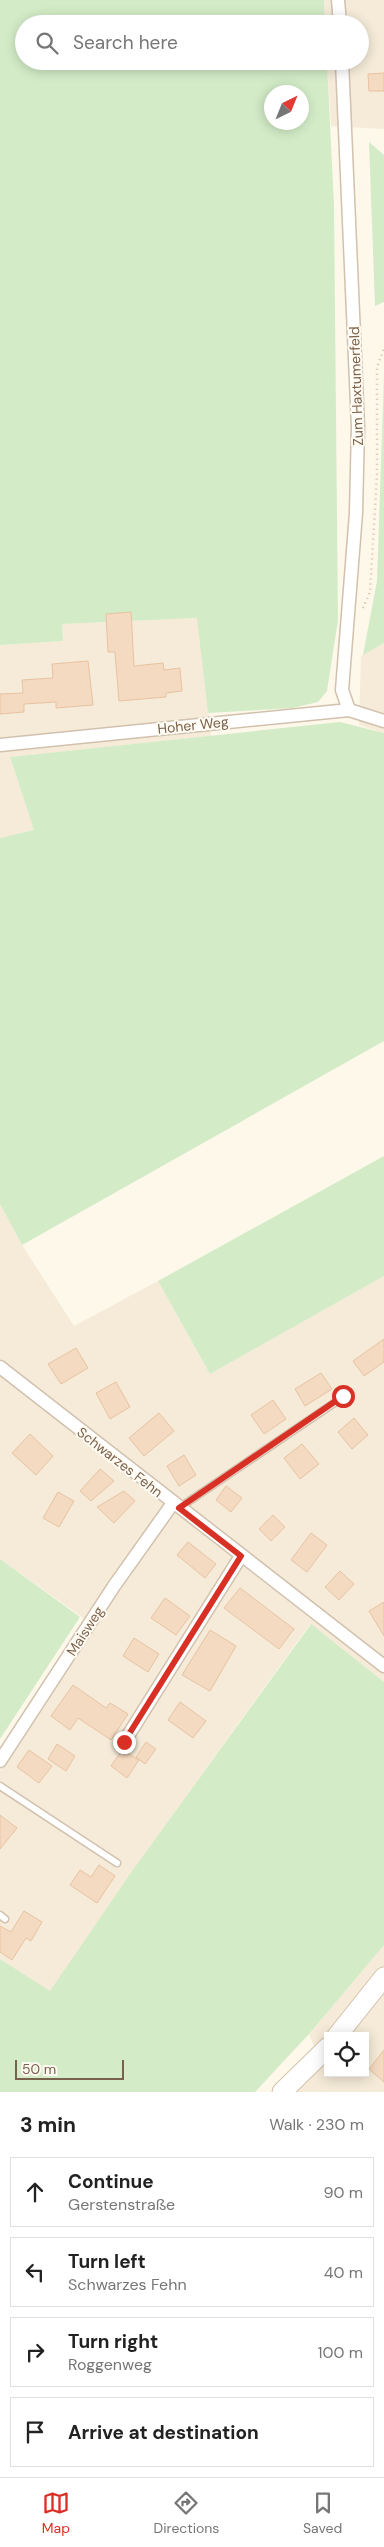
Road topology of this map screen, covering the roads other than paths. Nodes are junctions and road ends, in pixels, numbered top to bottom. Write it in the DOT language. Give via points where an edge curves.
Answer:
graph roads {
  1 [pos="338,0"];
  2 [pos="339,15"];
  3 [pos="342,70"];
  4 [pos="349,710"];
  5 [pos="384,721"];
  6 [pos="0,745"];
  7 [pos="0,1367"];
  8 [pos="343,1396"];
  9 [pos="176,1506"];
  10 [pos="241,1556"];
  11 [pos="384,1666"];
  12 [pos="124,1742"];
  13 [pos="0,1761"];
  14 [pos="0,1786"];
  15 [pos="117,1863"];
  16 [pos="384,1976"];
  17 [pos="340,2032"];
  18 [pos="324,2051"];
  19 [pos="282,2092"];
  1 -- 2 [label="street"];
  3 -- 4 [label="street, Zum Haxtumerfeld" via="358,427 356,512 342,690"];
  4 -- 5 [label="street, Hoher Weg"];
  4 -- 6 [label="street, Hoher Weg"];
  7 -- 9 [label="street, Schwarzes Fehn"];
  8 -- 9 [label="lane"];
  9 -- 10 [label="street, Schwarzes Fehn"];
  9 -- 13 [label="street, Maisweg" via="114,1586"];
  10 -- 11 [label="street, Schwarzes Fehn"];
  10 -- 12 [label="street"];
  14 -- 15 [label="lane"];
  16 -- 17 [label="street"];
  18 -- 19 [label="street"];
}
